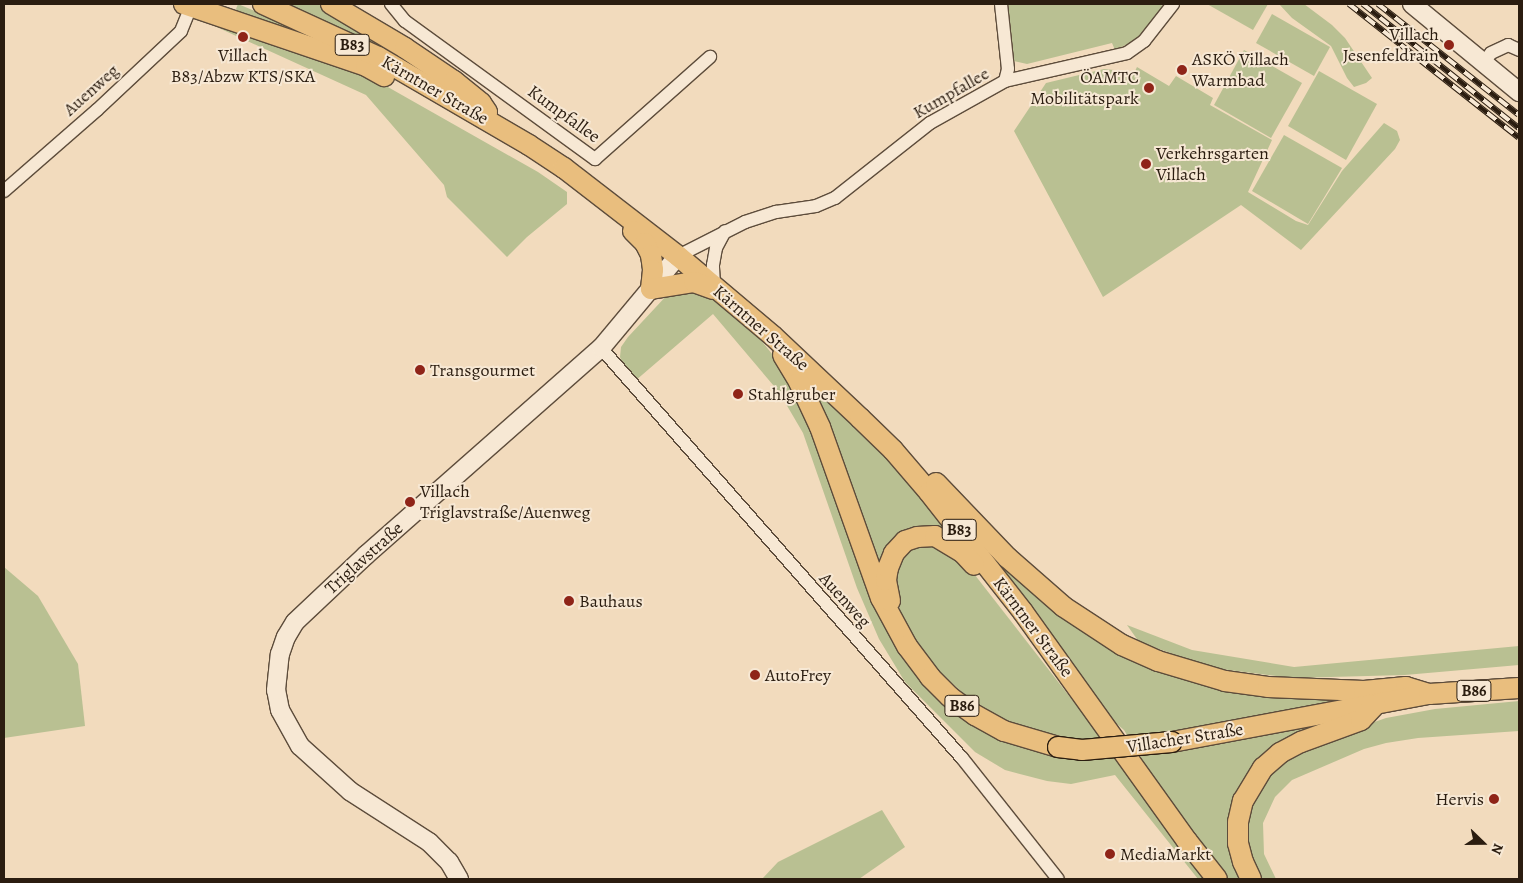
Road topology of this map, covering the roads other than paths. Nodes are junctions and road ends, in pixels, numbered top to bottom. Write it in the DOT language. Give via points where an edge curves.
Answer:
graph roads {
  1 [pos="263,4"];
  2 [pos="331,4"];
  3 [pos="391,4"];
  4 [pos="1001,4"];
  5 [pos="1173,4"];
  6 [pos="1412,4"];
  7 [pos="188,5"];
  8 [pos="221,10"];
  9 [pos="1519,50"];
  10 [pos="710,57"];
  11 [pos="1484,62"];
  12 [pos="1005,81"];
  13 [pos="438,91"];
  14 [pos="1519,92"];
  15 [pos="492,123"];
  16 [pos="4,191"];
  17 [pos="629,218"];
  18 [pos="725,230"];
  19 [pos="678,256"];
  20 [pos="651,289"];
  21 [pos="718,289"];
  22 [pos="773,336"];
  23 [pos="601,348"];
  24 [pos="893,450"];
  25 [pos="1023,612"];
  26 [pos="896,625"];
  27 [pos="1519,688"];
  28 [pos="1429,694"];
  29 [pos="1375,705"];
  30 [pos="459,879"];
  31 [pos="1058,879"];
  32 [pos="1217,879"];
  33 [pos="1251,879"];
  1 -- 13 [label="main road, Kärntner Straße / B83" via="378,57"];
  2 -- 15 [label="main road" via="454,81 481,104"];
  3 -- 10 [label="street, Kumpfallee" via="405,21 595,159"];
  4 -- 12 [label="street, Kumpfallee" via="1008,69"];
  5 -- 12 [label="street, Kumpfallee" via="1144,41 1127,54"];
  6 -- 11 [label="street"];
  7 -- 8 [label="main road"];
  7 -- 16 [label="street, Auenweg" via="180,31 97,110"];
  8 -- 13 [label="main road" via="366,66 405,87"];
  9 -- 11 [label="street" via="1508,45"];
  11 -- 14 [label="street"];
  12 -- 18 [label="street, Kumpfallee" via="930,123 835,198 816,206 776,212"];
  13 -- 15 [label="main road, Kärntner Straße / B83"];
  15 -- 17 [label="main road, Kärntner Straße / B83" via="564,168"];
  17 -- 19 [label="main road, Kärntner Straße / B83"];
  17 -- 20 [label="main road" via="632,230 651,255"];
  18 -- 19 [label="street, Kumpfallee"];
  18 -- 21 [label="street" via="716,248"];
  19 -- 20 [label="street, Triglavstraße"];
  19 -- 21 [label="main road, Kärntner Straße / B83"];
  20 -- 21 [label="main road" via="694,282"];
  20 -- 23 [label="street, Triglavstraße"];
  21 -- 22 [label="main road, Kärntner Straße / B83"];
  22 -- 24 [label="main road, Kärntner Straße / B83"];
  22 -- 26 [label="main road" via="820,427 881,598"];
  23 -- 30 [label="street, Triglavstraße" via="366,555 295,622 280,654 276,690 288,725 300,746 350,791 429,842 449,862"];
  23 -- 31 [label="street, Auenweg" via="962,758"];
  24 -- 25 [label="main road, Kärntner Straße / B83"];
  24 -- 28 [label="main road" via="919,465 1008,558 1064,607 1122,645 1158,661 1225,681 1268,687 1364,691 1406,687"];
  25 -- 26 [label="main road" via="1005,605 963,553 935,536 917,537 905,541 894,553 888,568 886,580"];
  25 -- 32 [label="main road, Kärntner Straße / B83" via="1186,841"];
  26 -- 29 [label="main road, Villacher Straße / B86, bridge" via="925,669 950,696 975,716 1004,731 1058,747 1082,750 1172,742"];
  27 -- 28 [label="main road, Villacher Straße / B86"];
  28 -- 29 [label="main road, Villacher Straße / B86"];
  29 -- 33 [label="main road" via="1361,720 1301,742 1280,753 1263,768 1243,801 1238,822 1238,843"];
}
